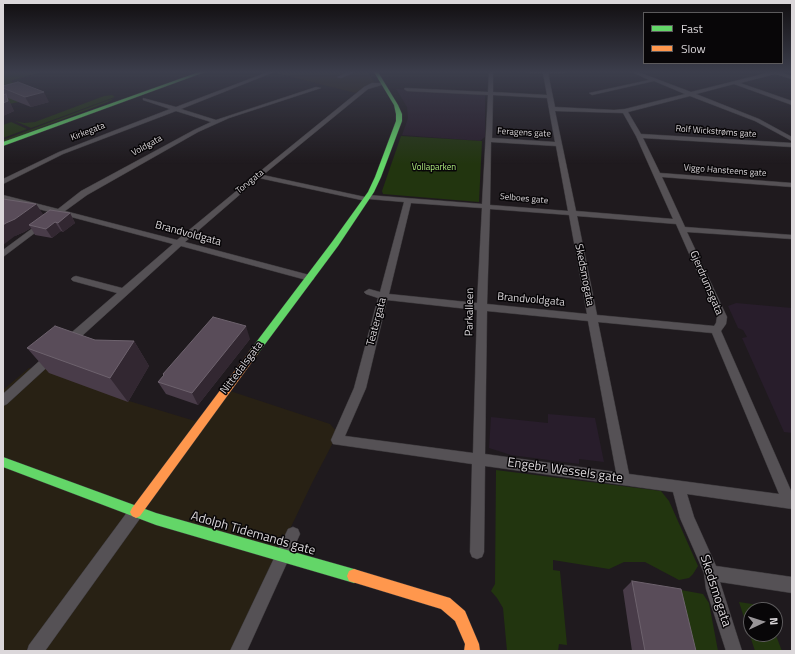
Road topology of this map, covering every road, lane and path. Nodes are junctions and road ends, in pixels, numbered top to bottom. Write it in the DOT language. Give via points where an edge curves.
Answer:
graph roads {
  1 [pos="110,103"];
  2 [pos="117,103"];
  3 [pos="156,103"];
  4 [pos="192,103"];
  5 [pos="274,103"];
  6 [pos="348,103"];
  7 [pos="394,103"];
  8 [pos="490,103"];
  9 [pos="550,103"];
  10 [pos="658,103"];
  11 [pos="713,103"];
  12 [pos="175,109"];
  13 [pos="552,109"];
  14 [pos="625,111"];
  15 [pos="216,122"];
  16 [pos="23,136"];
  17 [pos="638,136"];
  18 [pos="792,139"];
  19 [pos="489,140"];
  20 [pos="3,144"];
  21 [pos="558,144"];
  22 [pos="792,145"];
  23 [pos="657,175"];
  24 [pos="258,176"];
  25 [pos="3,182"];
  26 [pos="792,185"];
  27 [pos="3,197"];
  28 [pos="367,198"];
  29 [pos="408,200"];
  30 [pos="486,206"];
  31 [pos="60,212"];
  32 [pos="572,213"];
  33 [pos="681,226"];
  34 [pos="792,237"];
  35 [pos="176,245"];
  36 [pos="3,254"];
  37 [pos="310,278"];
  38 [pos="76,279"];
  39 [pos="124,292"];
  40 [pos="369,292"];
  41 [pos="384,297"];
  42 [pos="482,307"];
  43 [pos="592,317"];
  44 [pos="716,330"];
  45 [pos="3,401"];
  46 [pos="337,440"];
  47 [pos="480,460"];
  48 [pos="3,462"];
  49 [pos="624,479"];
  50 [pos="678,487"];
  51 [pos="790,502"];
  52 [pos="136,512"];
  53 [pos="293,534"];
  54 [pos="477,552"];
  55 [pos="283,556"];
  56 [pos="712,573"];
  57 [pos="792,585"];
  58 [pos="39,645"];
  59 [pos="238,651"];
  60 [pos="472,651"];
  61 [pos="734,651"];
  1 -- 16 [label="main road"];
  2 -- 16 [label="main road"];
  3 -- 12 [label="street"];
  4 -- 12 [label="street, Kirkegata"];
  5 -- 15 [label="street, Voldgata"];
  6 -- 24 [label="street, Torvgata"];
  7 -- 28 [label="main road, Nittedalsgata" via="399,111 399,121 378,178"];
  8 -- 19 [label="street, Parkalleen"];
  9 -- 13 [label="street, Skedsmogata"];
  10 -- 14 [label="street"];
  11 -- 18 [label="street" via="757,120"];
  12 -- 15 [label="street"];
  12 -- 25 [label="street, Kirkegata" via="61,152"];
  13 -- 14 [label="street"];
  13 -- 21 [label="street, Skedsmogata"];
  14 -- 17 [label="street, Gjerdrumsgata"];
  15 -- 31 [label="street, Voldgata" via="98,184"];
  16 -- 20 [label="main road"];
  17 -- 22 [label="street, Rolf Wickstrøms gate"];
  17 -- 23 [label="street, Gjerdrumsgata"];
  19 -- 21 [label="street, Feragens gate"];
  19 -- 30 [label="street, Parkalleen"];
  21 -- 32 [label="street, Skedsmogata"];
  23 -- 26 [label="street, Viggo Hansteens gate"];
  23 -- 33 [label="street, Gjerdrumsgata"];
  24 -- 28 [label="street, Selboes gate"];
  24 -- 35 [label="street, Torvgata"];
  27 -- 31 [label="street, Brandvoldgata"];
  28 -- 29 [label="street, Selboes gate"];
  28 -- 37 [label="main road, Nittedalsgata"];
  29 -- 30 [label="street, Selboes gate"];
  29 -- 41 [label="street, Teatergata"];
  30 -- 32 [label="street, Selboes gate"];
  30 -- 42 [label="street, Parkalleen"];
  31 -- 35 [label="street, Brandvoldgata"];
  31 -- 36 [label="street, Voldgata"];
  32 -- 33 [label="street, Selboes gate"];
  32 -- 43 [label="street, Skedsmogata"];
  33 -- 34 [label="street, Selboes gate"];
  33 -- 44 [label="street, Gjerdrumsgata" via="722,317 721,324"];
  35 -- 37 [label="street, Brandvoldgata"];
  35 -- 39 [label="street, Torvgata"];
  37 -- 52 [label="main road, Nittedalsgata"];
  38 -- 39 [label="street"];
  39 -- 45 [label="street, Torvgata"];
  40 -- 41 [label="street, Brandvoldgata"];
  41 -- 42 [label="street, Brandvoldgata"];
  41 -- 46 [label="street, Teatergata" via="360,388"];
  42 -- 43 [label="street, Brandvoldgata"];
  42 -- 47 [label="street, Parkalleen"];
  43 -- 44 [label="street, Brandvoldgata"];
  43 -- 49 [label="street, Skedsmogata"];
  44 -- 51 [label="street, Gjerdrumsgata"];
  46 -- 47 [label="street, Engebr. Wessels gate"];
  47 -- 49 [label="street, Engebr. Wessels gate"];
  47 -- 54 [label="street, Parkalleen"];
  48 -- 52 [label="main road, Adolph Tidemands gate"];
  49 -- 50 [label="street, Engebr. Wessels gate"];
  50 -- 51 [label="street, Engebr. Wessels gate"];
  50 -- 56 [label="street, Skedsmogata" via="687,518"];
  52 -- 55 [label="main road, Adolph Tidemands gate"];
  52 -- 58 [label="street, Nittedalsgata"];
  53 -- 55 [label="street"];
  55 -- 59 [label="street"];
  55 -- 60 [label="main road, Adolph Tidemands gate" via="445,603 457,612 465,625"];
  56 -- 57 [label="street"];
  56 -- 61 [label="street, Skedsmogata" via="714,589"];
}
